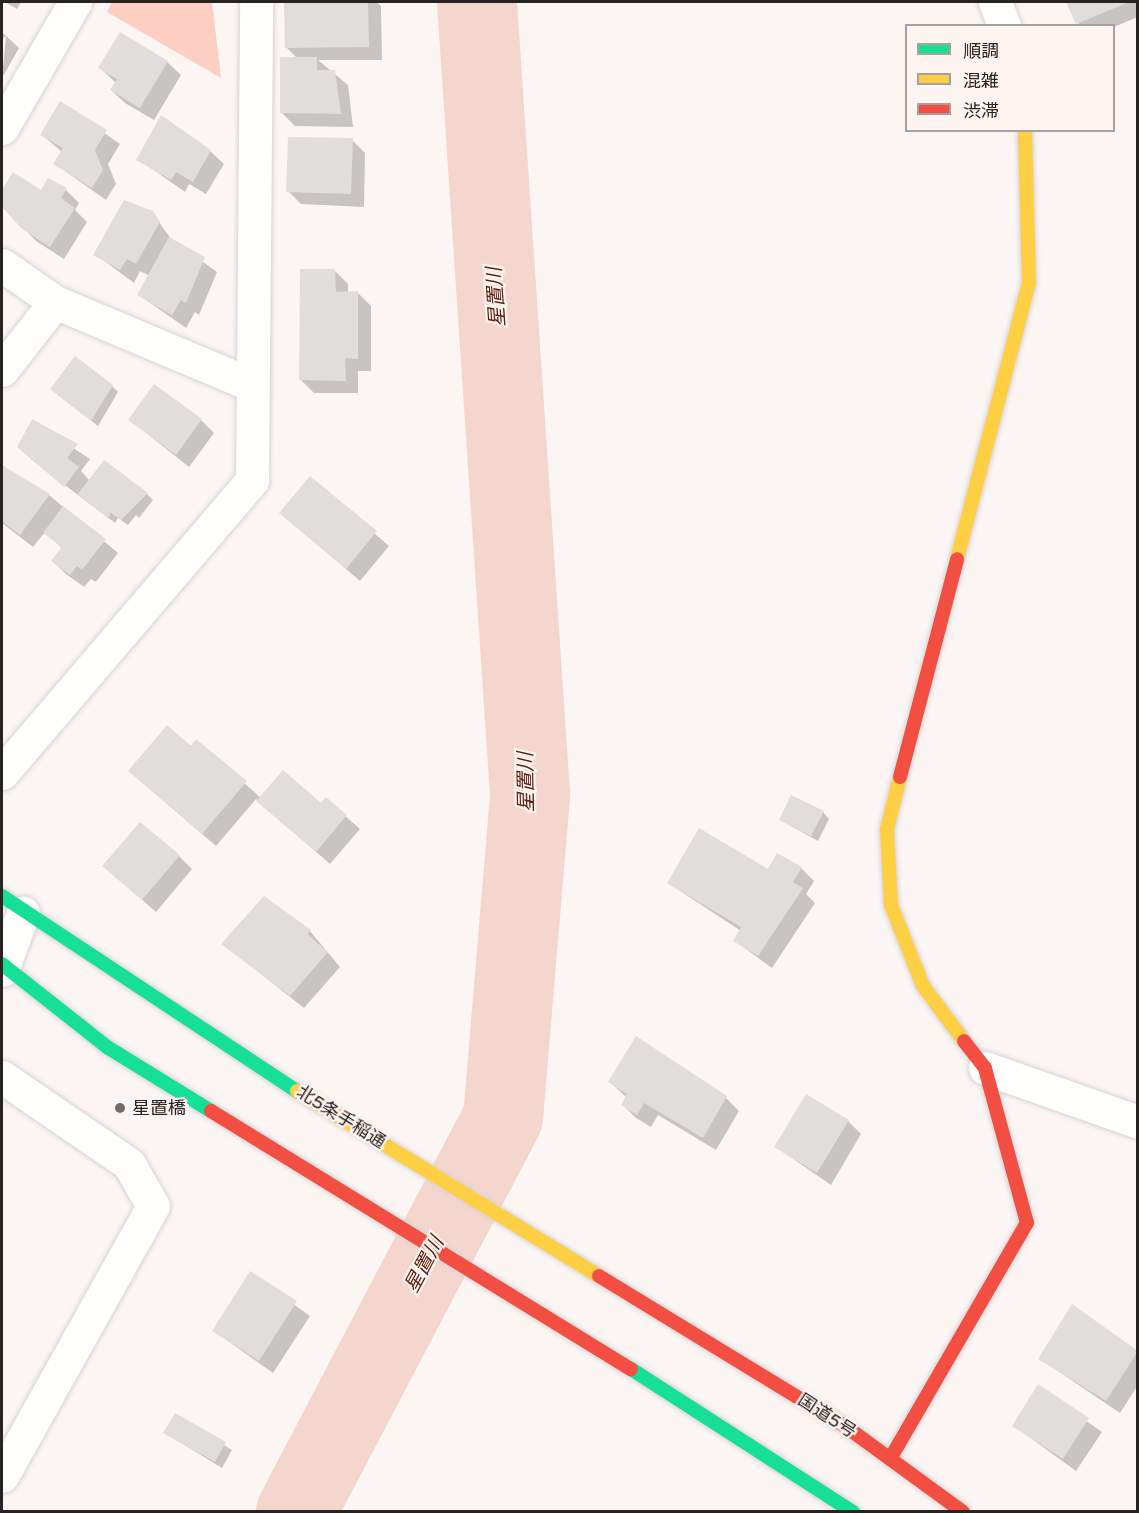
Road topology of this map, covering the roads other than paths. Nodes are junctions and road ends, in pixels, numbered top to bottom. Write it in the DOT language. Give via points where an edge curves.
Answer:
graph roads {
  1 [pos="75,2"];
  2 [pos="256,2"];
  3 [pos="995,2"];
  4 [pos="1003,24"];
  5 [pos="2,128"];
  6 [pos="1024,132"];
  7 [pos="2,265"];
  8 [pos="55,302"];
  9 [pos="2,370"];
  10 [pos="252,385"];
  11 [pos="2,773"];
  12 [pos="12,904"];
  13 [pos="2,966"];
  14 [pos="985,1068"];
  15 [pos="2,1077"];
  16 [pos="1137,1122"];
  17 [pos="687,1328"];
  18 [pos="890,1459"];
  19 [pos="2,1476"];
  20 [pos="853,1512"];
  21 [pos="963,1512"];
  1 -- 5 [label="street"];
  2 -- 10 [label="street"];
  3 -- 4 [label="street"];
  6 -- 14 [label="main road" via="1029,283 887,829 891,905 923,986"];
  7 -- 8 [label="street"];
  8 -- 9 [label="street"];
  8 -- 10 [label="street"];
  10 -- 11 [label="street" via="252,480"];
  12 -- 13 [label="street"];
  12 -- 17 [label="main road, 北5条手稲通" via="313,1101"];
  13 -- 20 [label="main road" via="107,1047 643,1376"];
  14 -- 16 [label="street"];
  14 -- 18 [label="main road" via="1027,1223"];
  15 -- 19 [label="street" via="129,1164 153,1206"];
  17 -- 18 [label="main road, 国道5号"];
  18 -- 21 [label="main road, 国道5号"];
}
